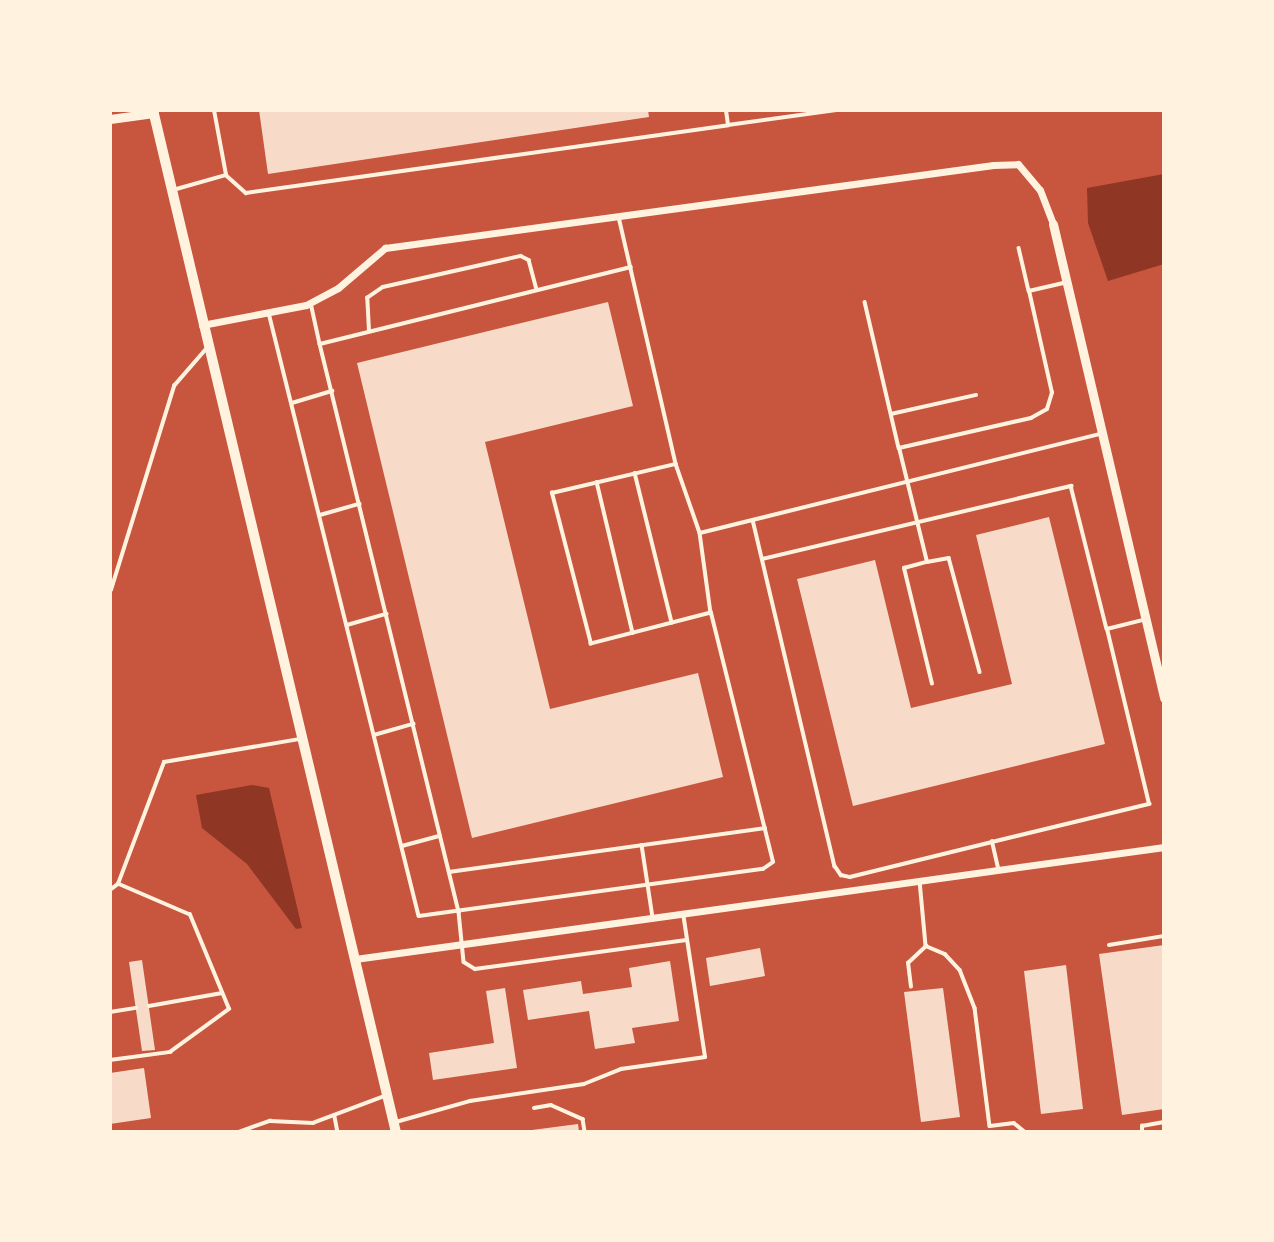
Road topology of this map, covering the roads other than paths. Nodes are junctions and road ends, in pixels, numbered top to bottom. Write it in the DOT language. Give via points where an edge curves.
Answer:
graph roads {
  1 [pos="214,110"];
  2 [pos="726,110"];
  3 [pos="836,110"];
  4 [pos="153,112"];
  5 [pos="815,112"];
  6 [pos="110,119"];
  7 [pos="728,125"];
  8 [pos="226,175"];
  9 [pos="171,190"];
  10 [pos="619,216"];
  11 [pos="1053,224"];
  12 [pos="1019,248"];
  13 [pos="631,267"];
  14 [pos="1066,283"];
  15 [pos="537,290"];
  16 [pos="1029,291"];
  17 [pos="311,302"];
  18 [pos="865,302"];
  19 [pos="269,312"];
  20 [pos="202,325"];
  21 [pos="369,331"];
  22 [pos="320,344"];
  23 [pos="208,348"];
  24 [pos="332,391"];
  25 [pos="976,395"];
  26 [pos="292,403"];
  27 [pos="891,414"];
  28 [pos="1101,434"];
  29 [pos="899,447"];
  30 [pos="676,464"];
  31 [pos="635,473"];
  32 [pos="907,481"];
  33 [pos="597,482"];
  34 [pos="359,504"];
  35 [pos="320,515"];
  36 [pos="753,520"];
  37 [pos="918,521"];
  38 [pos="700,533"];
  39 [pos="762,559"];
  40 [pos="927,562"];
  41 [pos="111,590"];
  42 [pos="710,613"];
  43 [pos="386,614"];
  44 [pos="1145,620"];
  45 [pos="672,623"];
  46 [pos="347,625"];
  47 [pos="1107,629"];
  48 [pos="633,634"];
  49 [pos="980,672"];
  50 [pos="932,684"];
  51 [pos="1164,698"];
  52 [pos="413,724"];
  53 [pos="374,735"];
  54 [pos="303,738"];
  55 [pos="765,828"];
  56 [pos="440,836"];
  57 [pos="992,842"];
  58 [pos="642,845"];
  59 [pos="402,846"];
  60 [pos="1164,847"];
  61 [pos="998,870"];
  62 [pos="449,872"];
  63 [pos="920,881"];
  64 [pos="118,884"];
  65 [pos="648,885"];
  66 [pos="110,890"];
  67 [pos="459,912"];
  68 [pos="682,914"];
  69 [pos="653,918"];
  70 [pos="1164,936"];
  71 [pos="686,940"];
  72 [pos="461,944"];
  73 [pos="1109,945"];
  74 [pos="926,946"];
  75 [pos="355,959"];
  76 [pos="911,987"];
  77 [pos="222,993"];
  78 [pos="149,1006"];
  79 [pos="136,1008"];
  80 [pos="110,1012"];
  81 [pos="110,1060"];
  82 [pos="387,1095"];
  83 [pos="534,1108"];
  84 [pos="335,1116"];
  85 [pos="1164,1122"];
  86 [pos="990,1126"];
  87 [pos="395,1127"];
  88 [pos="239,1132"];
  89 [pos="338,1132"];
  90 [pos="585,1132"];
  91 [pos="986,1132"];
  92 [pos="1025,1132"];
  93 [pos="1142,1132"];
  1 -- 8 [label="lane"];
  2 -- 7 [label="lane"];
  3 -- 5 [label="lane"];
  4 -- 6 [label="street"];
  4 -- 9 [label="main road"];
  5 -- 7 [label="lane"];
  7 -- 8 [label="lane" via="246,193"];
  8 -- 9 [label="lane"];
  9 -- 20 [label="main road"];
  10 -- 11 [label="street" via="1018,164 1040,190"];
  10 -- 13 [label="lane"];
  10 -- 17 [label="street" via="385,248 338,288"];
  11 -- 14 [label="street"];
  12 -- 16 [label="lane"];
  13 -- 15 [label="lane"];
  13 -- 30 [label="lane"];
  14 -- 16 [label="lane"];
  14 -- 28 [label="street"];
  15 -- 21 [label="lane"];
  15 -- 21 [label="lane" via="529,260 521,256 383,287 367,298"];
  16 -- 29 [label="lane" via="1052,393 1047,409 1031,418"];
  17 -- 19 [label="street"];
  17 -- 22 [label="lane"];
  18 -- 27 [label="lane"];
  19 -- 20 [label="street"];
  19 -- 26 [label="lane"];
  20 -- 23 [label="main road"];
  21 -- 22 [label="lane"];
  22 -- 24 [label="lane"];
  23 -- 41 [label="lane" via="174,386"];
  23 -- 54 [label="main road"];
  24 -- 26 [label="lane"];
  24 -- 34 [label="lane"];
  25 -- 27 [label="lane"];
  26 -- 35 [label="lane"];
  27 -- 29 [label="lane"];
  28 -- 32 [label="lane"];
  28 -- 44 [label="street"];
  29 -- 32 [label="lane"];
  30 -- 31 [label="lane"];
  30 -- 38 [label="lane"];
  31 -- 33 [label="lane"];
  31 -- 45 [label="lane"];
  32 -- 36 [label="lane"];
  32 -- 37 [label="lane"];
  33 -- 48 [label="lane"];
  33 -- 48 [label="lane" via="552,493 591,644"];
  34 -- 35 [label="lane"];
  34 -- 43 [label="lane"];
  35 -- 46 [label="lane"];
  36 -- 38 [label="lane"];
  36 -- 39 [label="lane"];
  37 -- 39 [label="lane"];
  37 -- 40 [label="lane"];
  37 -- 47 [label="lane" via="1071,486"];
  38 -- 42 [label="lane"];
  39 -- 57 [label="lane" via="835,866 841,874 850,877"];
  40 -- 49 [label="lane" via="949,558"];
  40 -- 50 [label="lane" via="904,568"];
  42 -- 45 [label="lane"];
  42 -- 55 [label="lane"];
  43 -- 46 [label="lane"];
  43 -- 52 [label="lane"];
  44 -- 47 [label="lane"];
  44 -- 51 [label="street"];
  45 -- 48 [label="lane"];
  46 -- 53 [label="lane"];
  47 -- 57 [label="lane" via="1149,804"];
  52 -- 53 [label="lane"];
  52 -- 56 [label="lane"];
  53 -- 59 [label="lane"];
  54 -- 64 [label="lane" via="164,762"];
  54 -- 75 [label="main road"];
  55 -- 58 [label="lane"];
  55 -- 65 [label="lane" via="773,862 763,869"];
  56 -- 59 [label="lane"];
  56 -- 62 [label="lane"];
  57 -- 61 [label="lane"];
  58 -- 62 [label="lane"];
  58 -- 65 [label="lane"];
  59 -- 67 [label="lane" via="419,916"];
  60 -- 61 [label="street"];
  61 -- 63 [label="street"];
  62 -- 67 [label="lane"];
  63 -- 68 [label="street"];
  63 -- 74 [label="lane"];
  64 -- 66 [label="lane"];
  64 -- 77 [label="lane" via="190,915"];
  65 -- 67 [label="lane"];
  65 -- 69 [label="lane"];
  67 -- 72 [label="lane"];
  68 -- 69 [label="street"];
  68 -- 71 [label="lane"];
  69 -- 72 [label="street"];
  70 -- 73 [label="lane"];
  71 -- 72 [label="lane" via="475,969 464,962"];
  71 -- 87 [label="lane" via="705,1057 621,1069 584,1084 470,1101"];
  72 -- 75 [label="street"];
  74 -- 76 [label="lane" via="908,963"];
  74 -- 86 [label="lane" via="946,954 969,987"];
  75 -- 82 [label="main road"];
  77 -- 78 [label="lane"];
  77 -- 81 [label="lane" via="229,1009 170,1052"];
  79 -- 80 [label="lane"];
  82 -- 84 [label="lane"];
  82 -- 87 [label="main road"];
  83 -- 90 [label="lane" via="551,1105 583,1119"];
  84 -- 88 [label="lane" via="313,1123 270,1121"];
  84 -- 89 [label="lane"];
  85 -- 93 [label="lane" via="1142,1126"];
  86 -- 91 [label="lane"];
  86 -- 92 [label="lane" via="1014,1123"];
}
